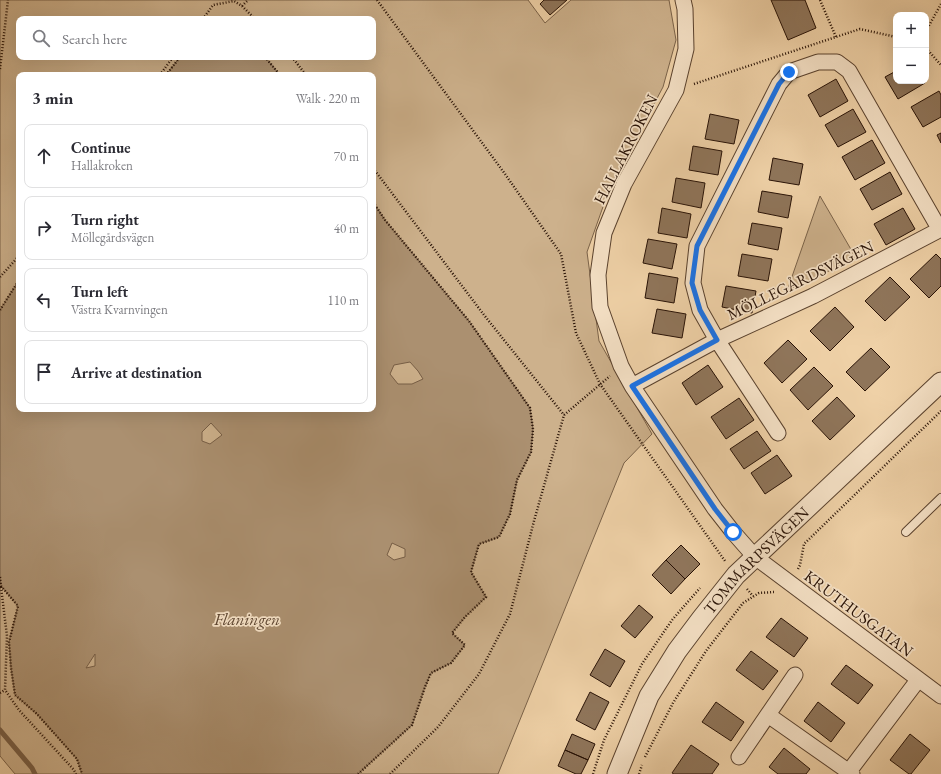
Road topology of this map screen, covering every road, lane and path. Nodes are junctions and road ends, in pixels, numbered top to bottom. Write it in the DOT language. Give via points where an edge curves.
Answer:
graph roads {
  1 [pos="8,0"];
  2 [pos="248,0"];
  3 [pos="377,0"];
  4 [pos="683,0"];
  5 [pos="820,0"];
  6 [pos="941,4"];
  7 [pos="242,6"];
  8 [pos="205,16"];
  9 [pos="252,16"];
  10 [pos="929,26"];
  11 [pos="836,37"];
  12 [pos="929,51"];
  13 [pos="171,60"];
  14 [pos="178,60"];
  15 [pos="268,60"];
  16 [pos="294,60"];
  17 [pos="941,65"];
  18 [pos="0,69"];
  19 [pos="162,72"];
  20 [pos="168,72"];
  21 [pos="278,72"];
  22 [pos="304,72"];
  23 [pos="376,172"];
  24 [pos="376,206"];
  25 [pos="940,229"];
  26 [pos="16,259"];
  27 [pos="0,276"];
  28 [pos="16,285"];
  29 [pos="0,310"];
  30 [pos="717,340"];
  31 [pos="620,366"];
  32 [pos="941,382"];
  33 [pos="600,384"];
  34 [pos="632,386"];
  35 [pos="564,415"];
  36 [pos="778,433"];
  37 [pos="941,498"];
  38 [pos="906,532"];
  39 [pos="756,557"];
  40 [pos="736,575"];
  41 [pos="0,578"];
  42 [pos="0,585"];
  43 [pos="753,596"];
  44 [pos="795,675"];
  45 [pos="918,680"];
  46 [pos="5,690"];
  47 [pos="0,693"];
  48 [pos="941,696"];
  49 [pos="768,715"];
  50 [pos="739,758"];
  51 [pos="849,773"];
  52 [pos="76,774"];
  53 [pos="82,774"];
  54 [pos="358,774"];
  55 [pos="390,774"];
  56 [pos="617,774"];
  1 -- 18 [label="path"];
  2 -- 7 [label="path"];
  3 -- 33 [label="path" via="562,254 576,332"];
  4 -- 31 [label="street, HALLAKROKEN" via="686,49 676,90 624,184 604,233 598,275 600,307"];
  5 -- 11 [label="path"];
  6 -- 10 [label="path"];
  7 -- 8 [label="path" via="234,1 213,5"];
  7 -- 9 [label="path"];
  12 -- 17 [label="path"];
  13 -- 19 [label="path"];
  14 -- 20 [label="path"];
  15 -- 21 [label="path"];
  16 -- 22 [label="path"];
  23 -- 35 [label="path" via="484,315"];
  24 -- 54 [label="path" via="473,327 530,408 532,429 531,452 517,480 510,514 499,537 480,544 477,551 471,572 486,597 452,634 465,645 451,664 431,673 412,725"];
  25 -- 30 [label="street, MÖLLEGÅRDSVÄGEN" via="813,296"];
  25 -- 30 [label="street" via="849,71 837,62 818,62 789,72 779,84 697,246 692,283 700,310"];
  26 -- 27 [label="path"];
  28 -- 29 [label="path"];
  30 -- 34 [label="street, MÖLLEGÅRDSVÄGEN"];
  30 -- 36 [label="street"];
  31 -- 33 [label="path"];
  31 -- 34 [label="street, HALLAKROKEN"];
  32 -- 39 [label="street, TOMMARPSVÄGEN"];
  33 -- 35 [label="path"];
  33 -- 40 [label="path"];
  34 -- 39 [label="street, HALLAKROKEN" via="715,509"];
  35 -- 55 [label="path" via="510,614 475,680 438,727"];
  37 -- 38 [label="lane"];
  39 -- 40 [label="street, TOMMARPSVÄGEN"];
  39 -- 45 [label="street, KRUTHUSGATAN"];
  40 -- 43 [label="path"];
  40 -- 56 [label="street, TOMMARPSVÄGEN" via="677,651 649,696"];
  41 -- 42 [label="path"];
  42 -- 46 [label="path" via="7,636"];
  42 -- 53 [label="path" via="18,606 9,642 15,695 37,714 77,759"];
  44 -- 49 [label="street"];
  45 -- 48 [label="street, KRUTHUSGATAN"];
  45 -- 51 [label="street"];
  46 -- 47 [label="path"];
  46 -- 52 [label="path" via="19,710"];
  49 -- 50 [label="street"];
  49 -- 51 [label="street"];
}
